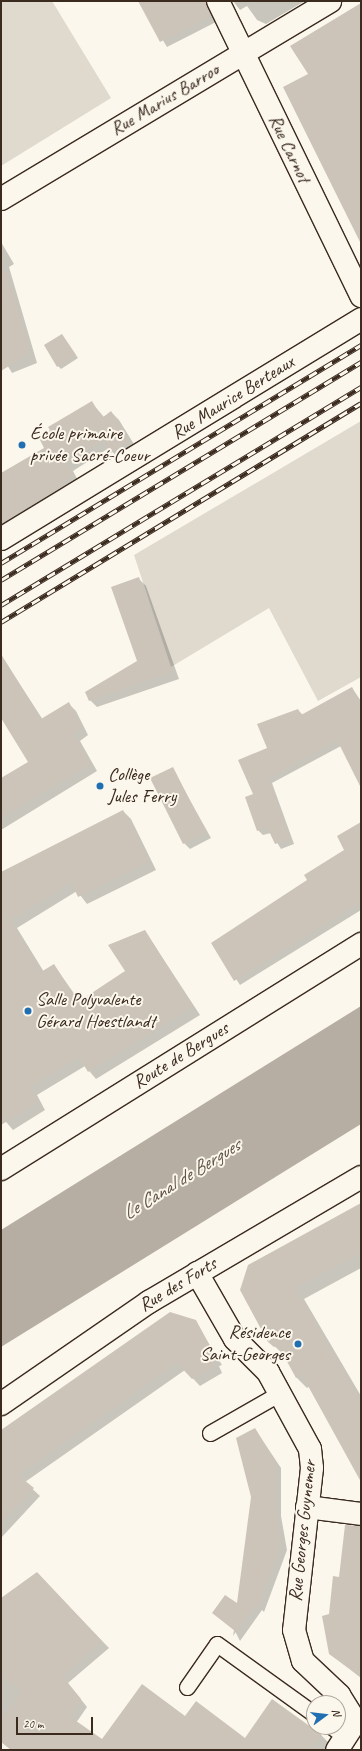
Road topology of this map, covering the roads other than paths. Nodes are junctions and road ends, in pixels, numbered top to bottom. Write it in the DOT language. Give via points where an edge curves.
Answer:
graph roads {
  1 [pos="218,1"];
  2 [pos="330,1"];
  3 [pos="243,54"];
  4 [pos="1,199"];
  5 [pos="361,296"];
  6 [pos="361,319"];
  7 [pos="1,539"];
  8 [pos="361,944"];
  9 [pos="1,1169"];
  10 [pos="361,1177"];
  11 [pos="196,1273"];
  12 [pos="280,1393"];
  13 [pos="1,1404"];
  14 [pos="210,1433"];
  15 [pos="307,1507"];
  16 [pos="361,1514"];
  17 [pos="187,1687"];
  18 [pos="306,1708"];
  19 [pos="339,1738"];
  1 -- 3 [label="street, Rue Carnot"];
  2 -- 3 [label="street, Rue Marius Barroo"];
  3 -- 4 [label="street, Rue Marius Barroo"];
  3 -- 5 [label="street, Rue Carnot"];
  6 -- 7 [label="street, Rue Maurice Berteaux"];
  8 -- 9 [label="street, Route de Bergues"];
  10 -- 11 [label="street, Rue des Forts"];
  11 -- 12 [label="street, Rue Georges Guynemer" via="229,1330 268,1372"];
  11 -- 13 [label="street, Rue des Forts"];
  12 -- 14 [label="lane"];
  12 -- 15 [label="street, Rue Georges Guynemer" via="312,1457"];
  15 -- 16 [label="street"];
  15 -- 19 [label="street, Rue Georges Guynemer" via="294,1609 296,1641 309,1668 349,1708 353,1723"];
  17 -- 18 [label="lane" via="218,1644"];
}
